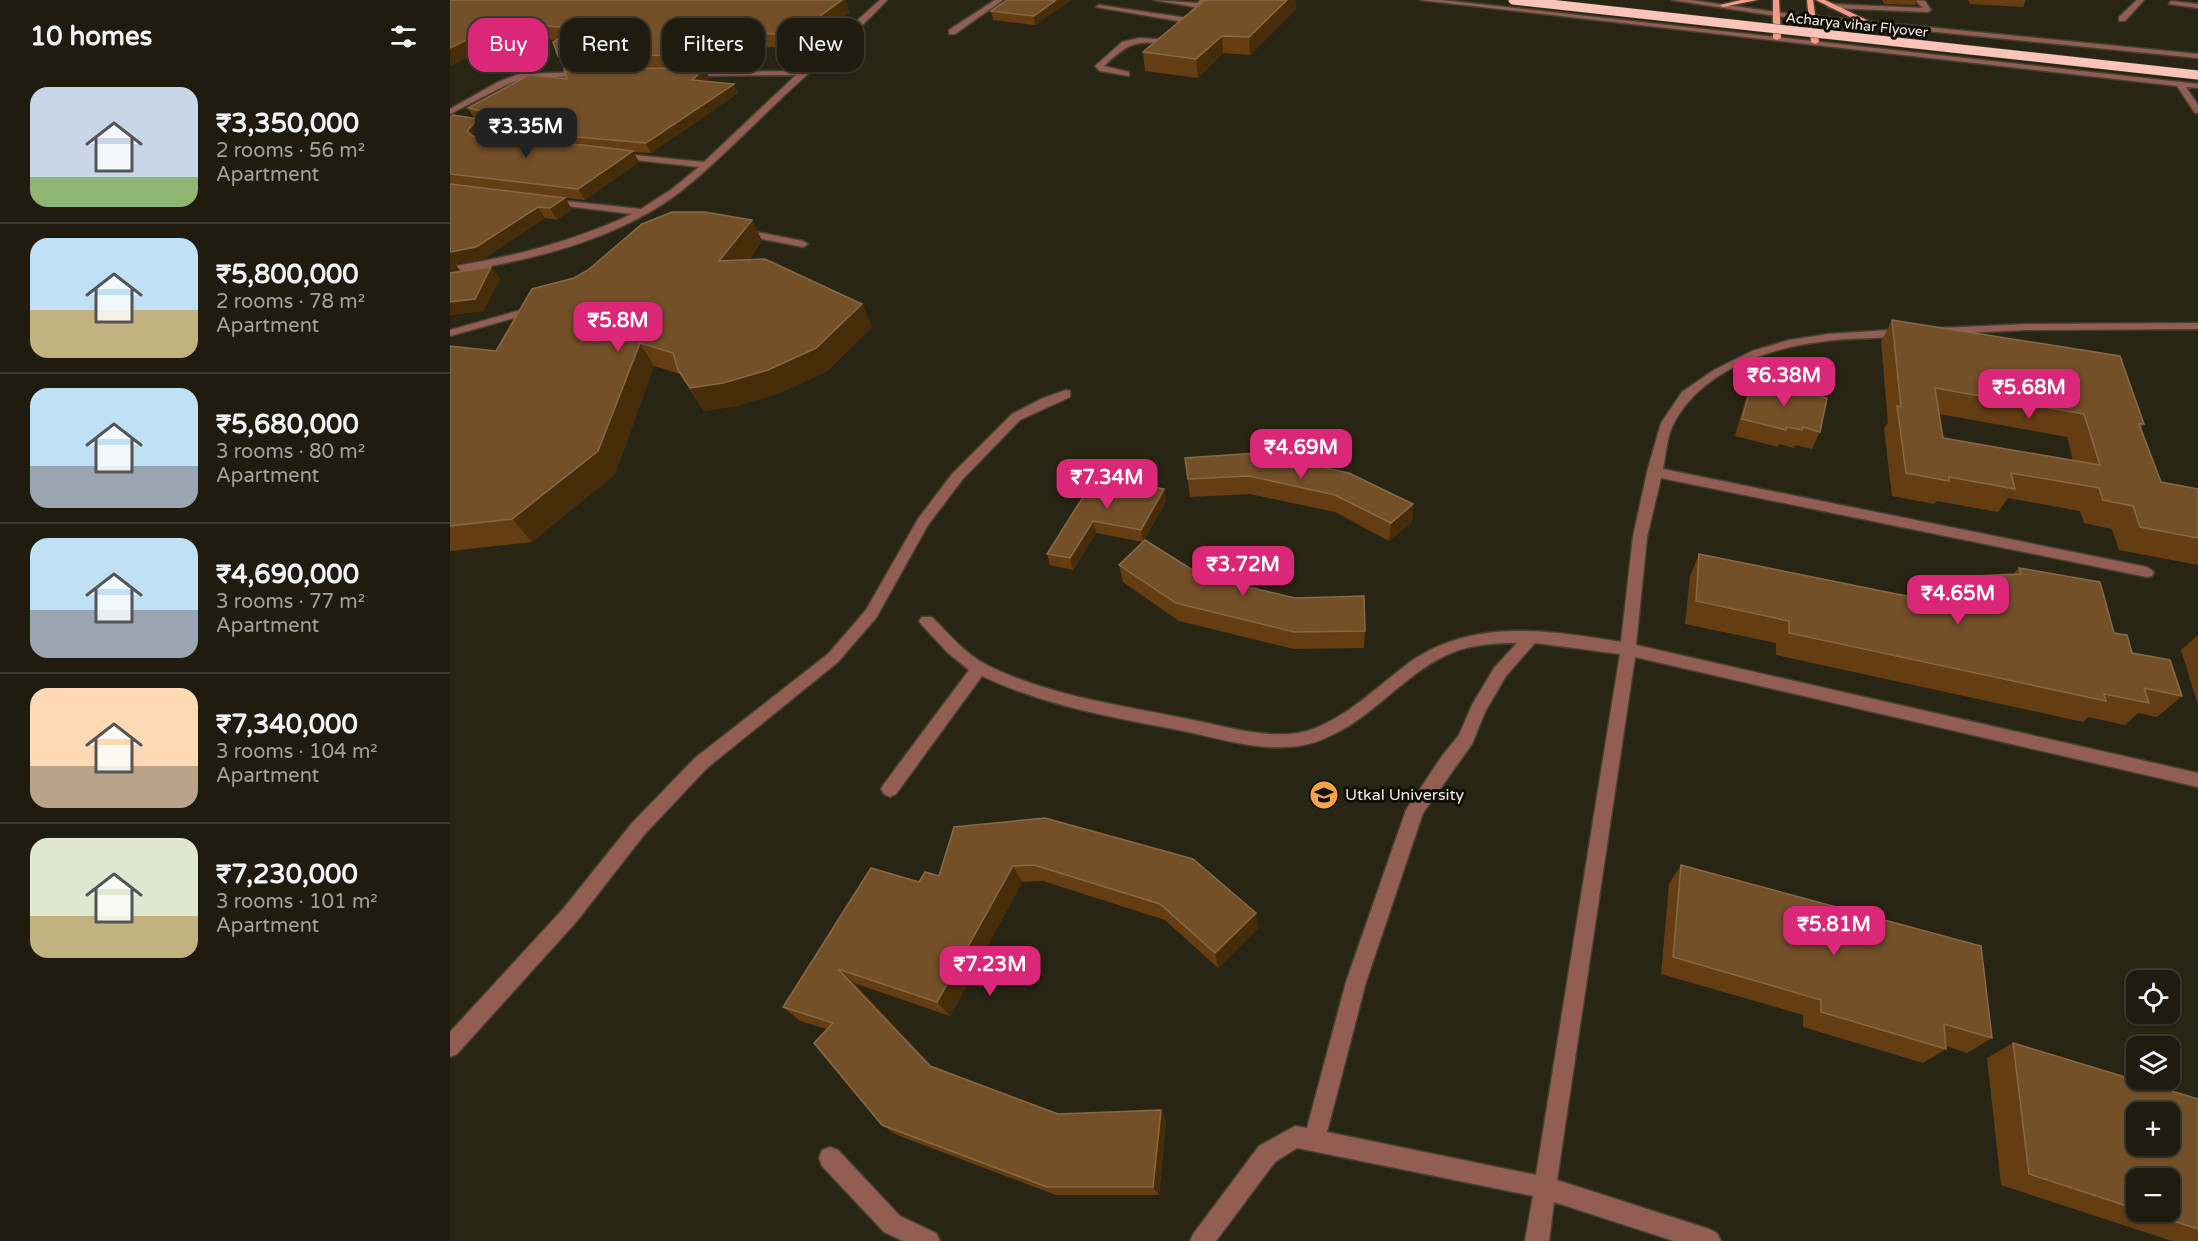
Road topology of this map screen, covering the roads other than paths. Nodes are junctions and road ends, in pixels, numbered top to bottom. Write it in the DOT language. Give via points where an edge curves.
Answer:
graph roads {
  1 [pos="884,0"];
  2 [pos="1000,0"];
  3 [pos="1157,0"];
  4 [pos="1423,0"];
  5 [pos="1513,0"];
  6 [pos="1593,0"];
  7 [pos="1675,0"];
  8 [pos="1754,0"];
  9 [pos="1776,0"];
  10 [pos="1810,0"];
  11 [pos="1819,0"];
  12 [pos="1918,0"];
  13 [pos="2141,0"];
  14 [pos="1202,2"];
  15 [pos="2171,3"];
  16 [pos="1723,5"];
  17 [pos="1830,6"];
  18 [pos="2198,6"];
  19 [pos="1100,7"];
  20 [pos="1776,14"];
  21 [pos="1812,17"];
  22 [pos="2122,19"];
  23 [pos="1188,20"];
  24 [pos="1869,23"];
  25 [pos="1183,30"];
  26 [pos="952,32"];
  27 [pos="1777,38"];
  28 [pos="1175,41"];
  29 [pos="1815,42"];
  30 [pos="2198,56"];
  31 [pos="2198,64"];
  32 [pos="802,73"];
  33 [pos="590,74"];
  34 [pos="680,74"];
  35 [pos="1126,74"];
  36 [pos="2198,75"];
  37 [pos="2180,84"];
  38 [pos="2198,86"];
  39 [pos="2198,110"];
  40 [pos="450,112"];
  41 [pos="450,119"];
  42 [pos="501,145"];
  43 [pos="612,154"];
  44 [pos="706,165"];
  45 [pos="540,200"];
  46 [pos="641,212"];
  47 [pos="727,231"];
  48 [pos="803,244"];
  49 [pos="450,270"];
  50 [pos="550,306"];
  51 [pos="2198,326"];
  52 [pos="450,333"];
  53 [pos="1066,394"];
  54 [pos="1654,472"];
  55 [pos="2148,572"];
  56 [pos="927,621"];
  57 [pos="1530,638"];
  58 [pos="1628,649"];
  59 [pos="979,668"];
  60 [pos="2198,780"];
  61 [pos="890,789"];
  62 [pos="450,1047"];
  63 [pos="1314,1141"];
  64 [pos="830,1158"];
  65 [pos="1546,1188"];
  66 [pos="928,1241"];
  67 [pos="1202,1241"];
  68 [pos="1537,1241"];
  69 [pos="1709,1241"];
  1 -- 32 [label="street"];
  2 -- 26 [label="street"];
  3 -- 14 [label="street"];
  4 -- 27 [label="street"];
  5 -- 36 [label="highway, Acharya vihar Flyover, bridge"];
  6 -- 31 [label="highway, Acharya vihar Flyover"];
  7 -- 16 [label="street"];
  8 -- 16 [label="main road"];
  9 -- 20 [label="main road"];
  10 -- 21 [label="main road"];
  11 -- 17 [label="main road"];
  12 -- 17 [label="street" via="1928,10"];
  13 -- 22 [label="street"];
  14 -- 23 [label="street"];
  15 -- 18 [label="street"];
  16 -- 20 [label="street"];
  17 -- 24 [label="main road"];
  19 -- 23 [label="street" via="1130,8"];
  20 -- 21 [label="street"];
  20 -- 27 [label="main road"];
  21 -- 24 [label="street"];
  21 -- 29 [label="main road"];
  23 -- 25 [label="street"];
  24 -- 30 [label="street"];
  27 -- 29 [label="street"];
  28 -- 35 [label="street" via="1160,48 1124,43 1099,66"];
  29 -- 37 [label="street"];
  32 -- 34 [label="street"];
  32 -- 44 [label="street"];
  33 -- 40 [label="street" via="522,76"];
  37 -- 38 [label="street"];
  37 -- 39 [label="street"];
  41 -- 42 [label="street" via="497,127 480,142"];
  43 -- 44 [label="street"];
  44 -- 46 [label="street"];
  45 -- 46 [label="street"];
  46 -- 49 [label="street" via="538,252"];
  47 -- 48 [label="street"];
  50 -- 52 [label="street"];
  51 -- 54 [label="street" via="1962,330 1793,342 1756,353 1718,372 1686,395 1667,423"];
  53 -- 62 [label="street" via="1016,417 957,477 924,522 871,614 834,658 701,762"];
  54 -- 55 [label="street"];
  54 -- 58 [label="street" via="1640,537"];
  56 -- 59 [label="street"];
  57 -- 58 [label="street" via="1556,637"];
  57 -- 59 [label="street" via="1484,639 1449,646 1336,726 1294,740 1260,738 1106,710 1030,690"];
  57 -- 63 [label="street" via="1500,672 1466,739 1415,810 1356,982"];
  58 -- 60 [label="street"];
  58 -- 65 [label="street"];
  59 -- 61 [label="street"];
  63 -- 65 [label="street"];
  63 -- 67 [label="street" via="1294,1137 1267,1154"];
  64 -- 66 [label="street" via="892,1224"];
  65 -- 68 [label="street"];
  65 -- 69 [label="street"];
}
